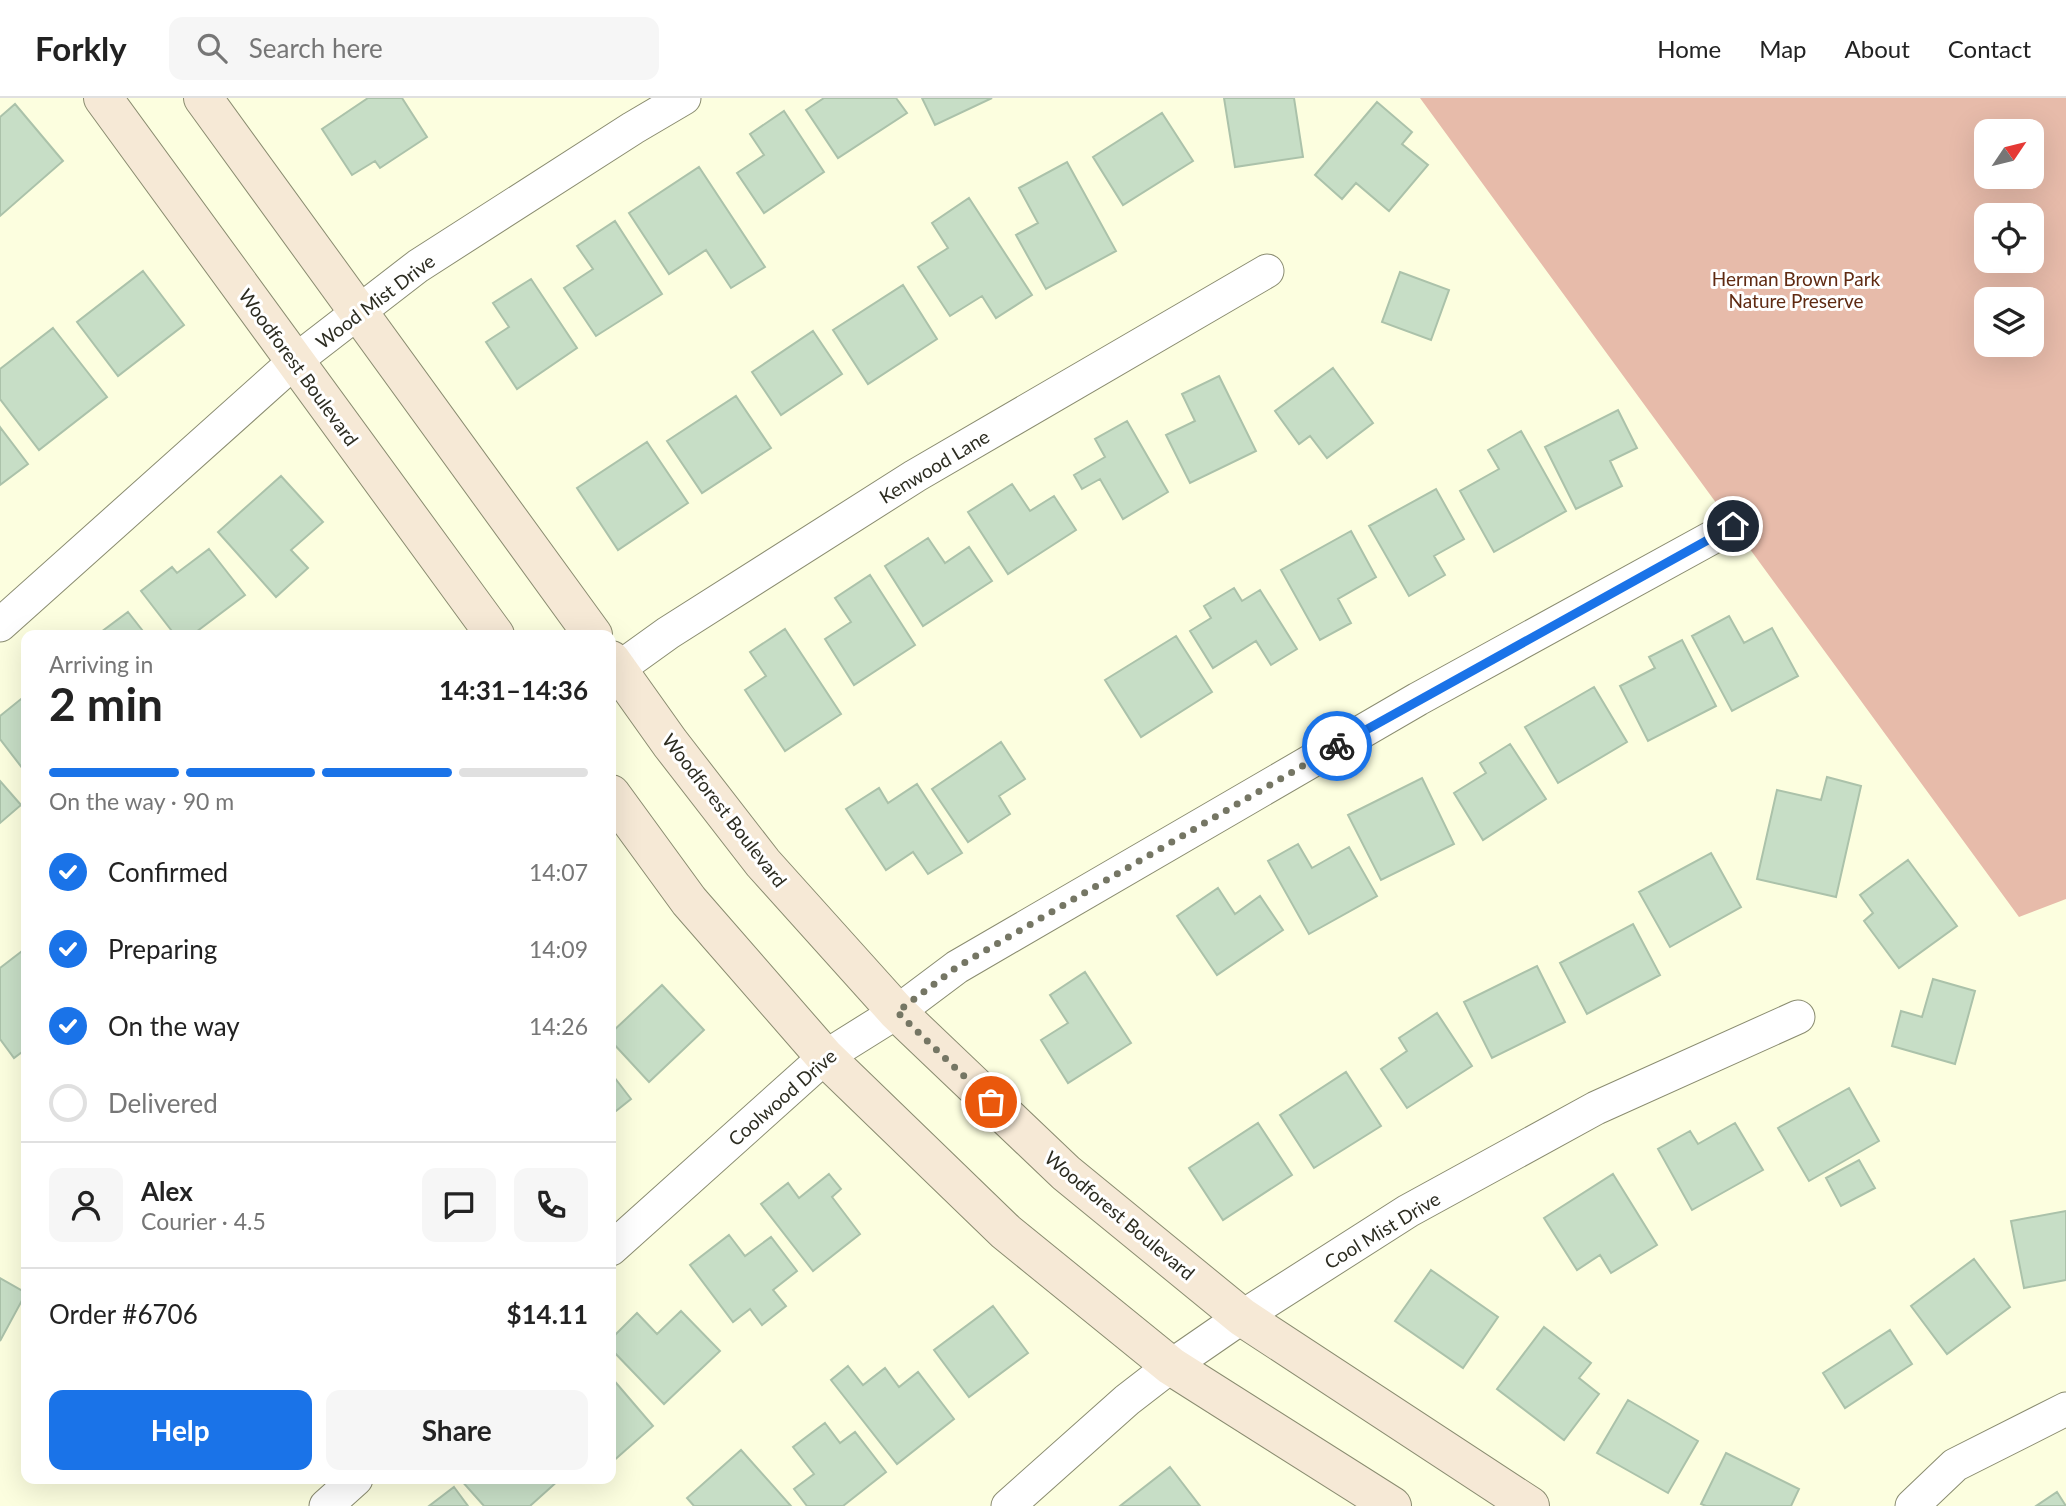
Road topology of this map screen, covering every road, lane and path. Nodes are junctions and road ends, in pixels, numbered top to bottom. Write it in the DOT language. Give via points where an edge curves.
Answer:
graph roads {
  1 [pos="103,98"];
  2 [pos="203,98"];
  3 [pos="684,98"];
  4 [pos="1267,271"];
  5 [pos="359,313"];
  6 [pos="295,362"];
  7 [pos="1733,526"];
  8 [pos="0,625"];
  9 [pos="491,630"];
  10 [pos="589,630"];
  11 [pos="616,666"];
  12 [pos="616,672"];
  13 [pos="616,801"];
  14 [pos="897,1012"];
  15 [pos="1798,1017"];
  16 [pos="825,1057"];
  17 [pos="616,1245"];
  18 [pos="1242,1317"];
  19 [pos="1171,1366"];
  20 [pos="2066,1409"];
  21 [pos="350,1484"];
  22 [pos="326,1506"];
  23 [pos="1008,1506"];
  24 [pos="1392,1506"];
  25 [pos="1530,1506"];
  26 [pos="1912,1506"];
  1 -- 6 [label="street, Woodforest Boulevard"];
  2 -- 5 [label="street"];
  3 -- 5 [label="street, Wood Mist Drive" via="418,266"];
  4 -- 11 [label="street, Kenwood Lane" via="915,476"];
  5 -- 6 [label="street, Wood Mist Drive"];
  5 -- 10 [label="street"];
  6 -- 8 [label="street, Wood Mist Drive"];
  6 -- 9 [label="street, Woodforest Boulevard"];
  7 -- 14 [label="street, Coolwood Drive" via="1418,699 957,967"];
  12 -- 14 [label="street, Woodforest Boulevard" via="763,863"];
  13 -- 16 [label="street" via="689,901"];
  14 -- 16 [label="street, Coolwood Drive"];
  14 -- 18 [label="street, Woodforest Boulevard" via="1066,1173"];
  15 -- 18 [label="street, Cool Mist Drive" via="1596,1108 1408,1211"];
  16 -- 17 [label="street, Coolwood Drive"];
  16 -- 19 [label="street" via="1006,1232"];
  18 -- 19 [label="street, Cool Mist Drive"];
  18 -- 25 [label="street, Woodforest Boulevard"];
  19 -- 23 [label="street, Cool Mist Drive"];
  19 -- 24 [label="street"];
  20 -- 26 [label="street" via="1955,1465"];
  21 -- 22 [label="street"];
}
